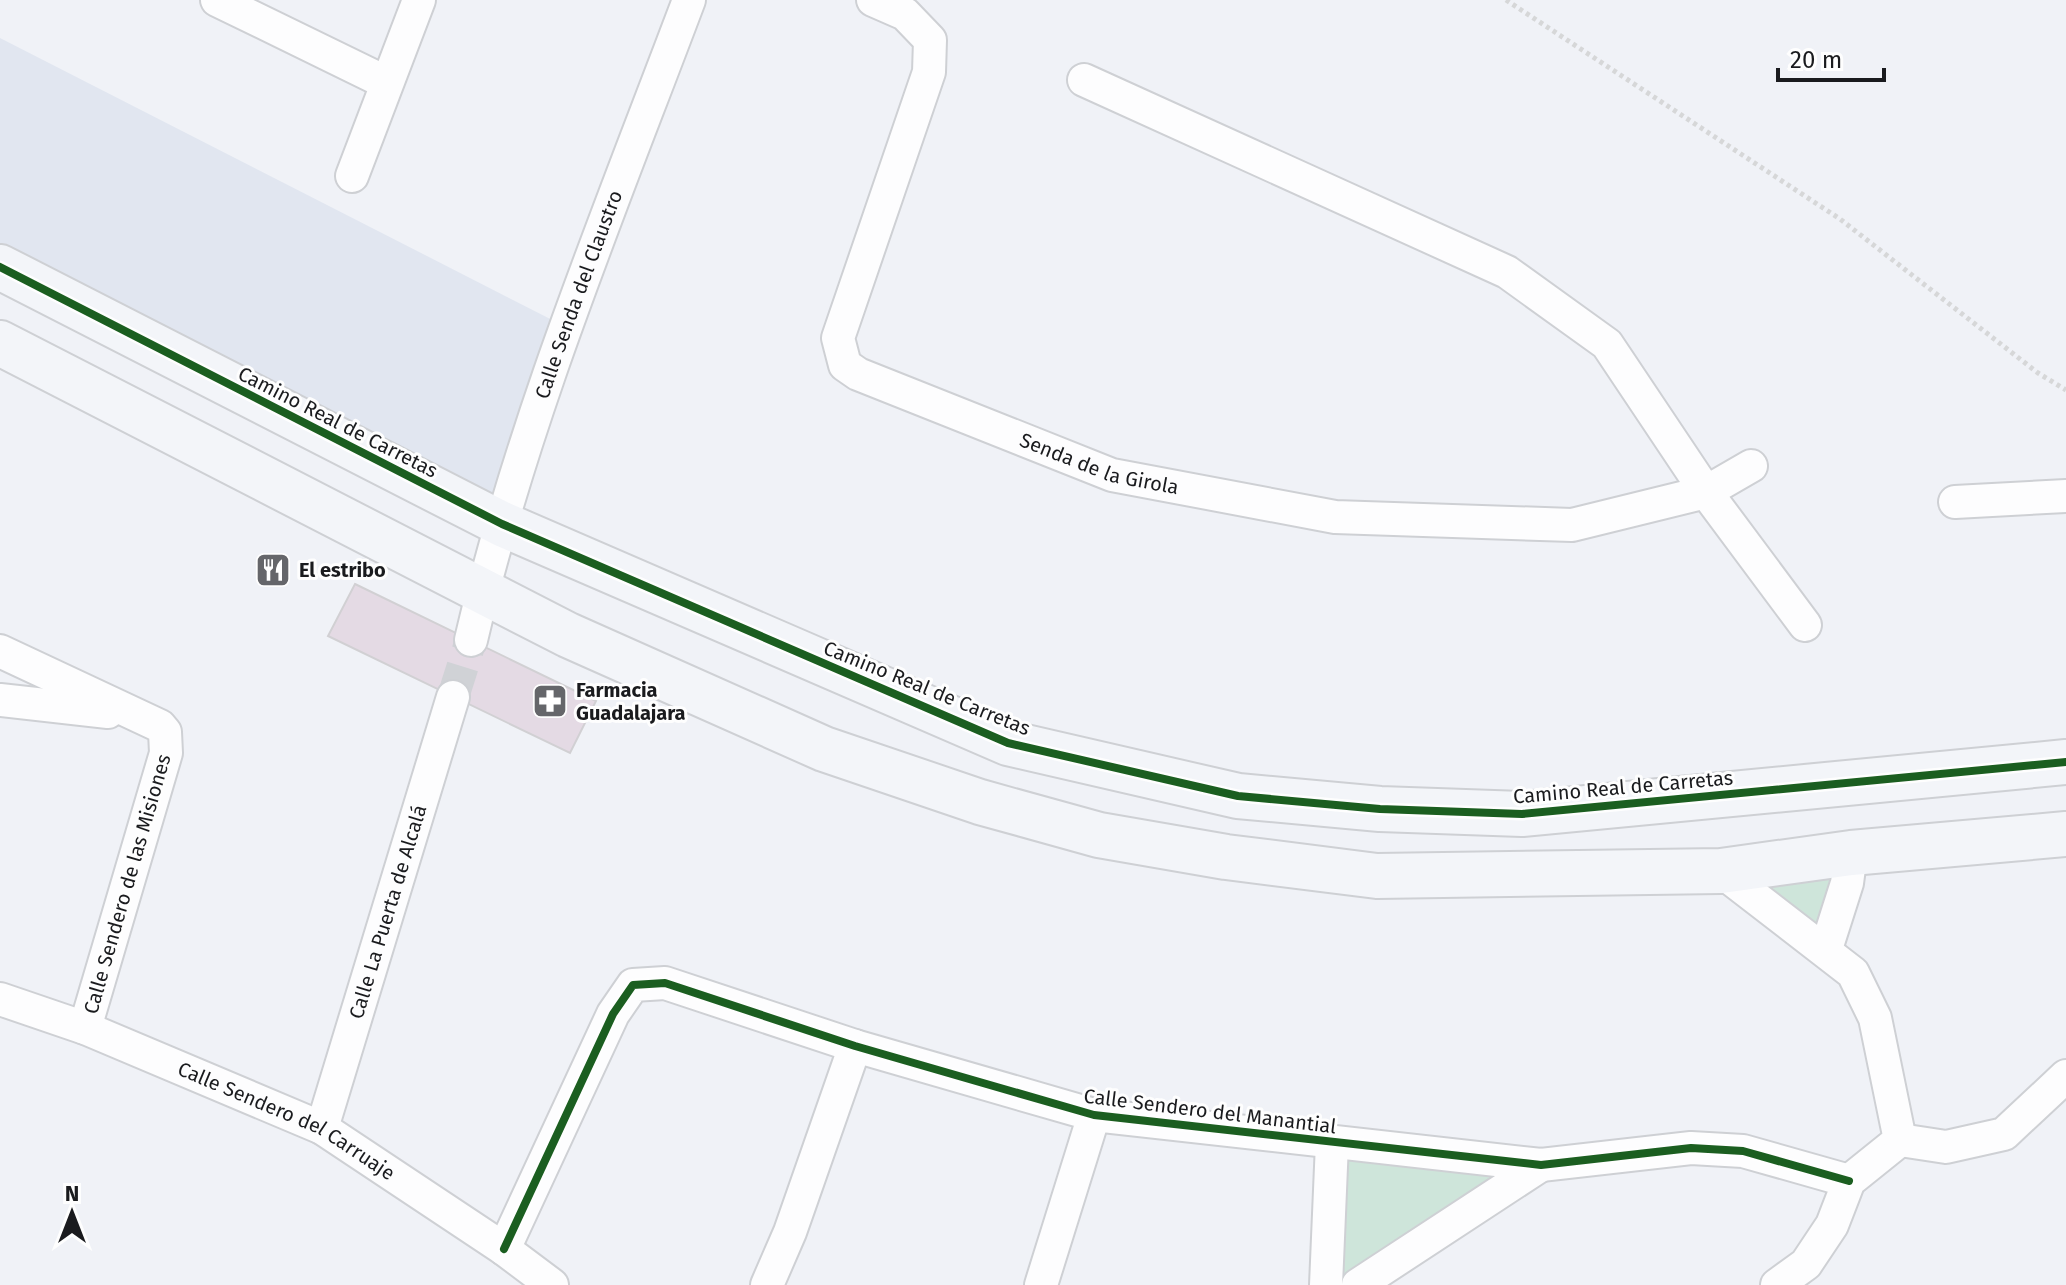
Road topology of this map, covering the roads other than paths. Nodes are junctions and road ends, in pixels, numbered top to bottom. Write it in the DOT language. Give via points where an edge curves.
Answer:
graph roads {
  1 [pos="217,0"];
  2 [pos="419,0"];
  3 [pos="689,0"];
  4 [pos="873,0"];
  5 [pos="1084,80"];
  6 [pos="385,82"];
  7 [pos="352,176"];
  8 [pos="0,267"];
  9 [pos="0,343"];
  10 [pos="1751,466"];
  11 [pos="1706,492"];
  12 [pos="2066,496"];
  13 [pos="1955,502"];
  14 [pos="502,524"];
  15 [pos="482,593"];
  16 [pos="1805,625"];
  17 [pos="471,640"];
  18 [pos="0,651"];
  19 [pos="453,697"];
  20 [pos="0,700"];
  21 [pos="131,715"];
  22 [pos="2066,762"];
  23 [pos="2066,834"];
  24 [pos="1851,853"];
  25 [pos="1721,871"];
  26 [pos="1826,949"];
  27 [pos="0,999"];
  28 [pos="85,1028"];
  29 [pos="855,1046"];
  30 [pos="2066,1076"];
  31 [pos="1094,1115"];
  32 [pos="322,1128"];
  33 [pos="1900,1140"];
  34 [pos="1332,1143"];
  35 [pos="1541,1165"];
  36 [pos="1849,1181"];
  37 [pos="504,1249"];
  38 [pos="552,1285"];
  39 [pos="767,1285"];
  40 [pos="1041,1285"];
  41 [pos="1326,1285"];
  42 [pos="1358,1285"];
  43 [pos="1777,1285"];
  1 -- 6 [label="street"];
  2 -- 6 [label="street"];
  3 -- 14 [label="street, Calle Senda del Claustro" via="566,327"];
  4 -- 11 [label="street, Senda de la Girola" via="905,14 930,40 929,72 838,338 845,365 858,374 1112,475 1335,517 1572,525"];
  5 -- 11 [label="street" via="1507,272 1607,344"];
  6 -- 7 [label="street"];
  8 -- 14 [label="street, Camino Real de Carretas"];
  9 -- 15 [label="street"];
  10 -- 11 [label="street, Senda de la Girola"];
  11 -- 16 [label="street"];
  12 -- 13 [label="street"];
  14 -- 15 [label="street, Calle Senda del Claustro"];
  14 -- 22 [label="street, Camino Real de Carretas" via="1008,743 1238,796 1522,814"];
  15 -- 17 [label="street"];
  15 -- 25 [label="street" via="824,749 980,802 1099,835 1377,876"];
  18 -- 21 [label="street, Calle Sendero de las Misiones"];
  19 -- 32 [label="street, Calle La Puerta de Alcalá"];
  20 -- 21 [label="street"];
  21 -- 28 [label="street, Calle Sendero de las Misiones" via="160,726 166,753"];
  23 -- 24 [label="street"];
  24 -- 25 [label="street"];
  24 -- 26 [label="street"];
  25 -- 26 [label="street"];
  26 -- 33 [label="street" via="1853,973 1875,1018"];
  27 -- 28 [label="street, Calle Sendero del Carruaje"];
  28 -- 32 [label="street, Calle Sendero del Carruaje"];
  29 -- 31 [label="street, Calle Sendero del Manantial"];
  29 -- 37 [label="street, Calle Sendero del Manantial" via="665,983 633,985 613,1014"];
  29 -- 39 [label="street"];
  30 -- 33 [label="street" via="2004,1134 1946,1147"];
  31 -- 34 [label="street, Calle Sendero del Manantial"];
  31 -- 40 [label="street"];
  32 -- 37 [label="street, Calle Sendero del Carruaje"];
  33 -- 36 [label="street"];
  34 -- 35 [label="street, Calle Sendero del Manantial"];
  34 -- 41 [label="street"];
  35 -- 36 [label="street, Calle Sendero del Manantial" via="1691,1148 1743,1151"];
  35 -- 42 [label="street"];
  36 -- 43 [label="street" via="1832,1225 1806,1264"];
  37 -- 38 [label="street, Calle Sendero del Carruaje"];
}
